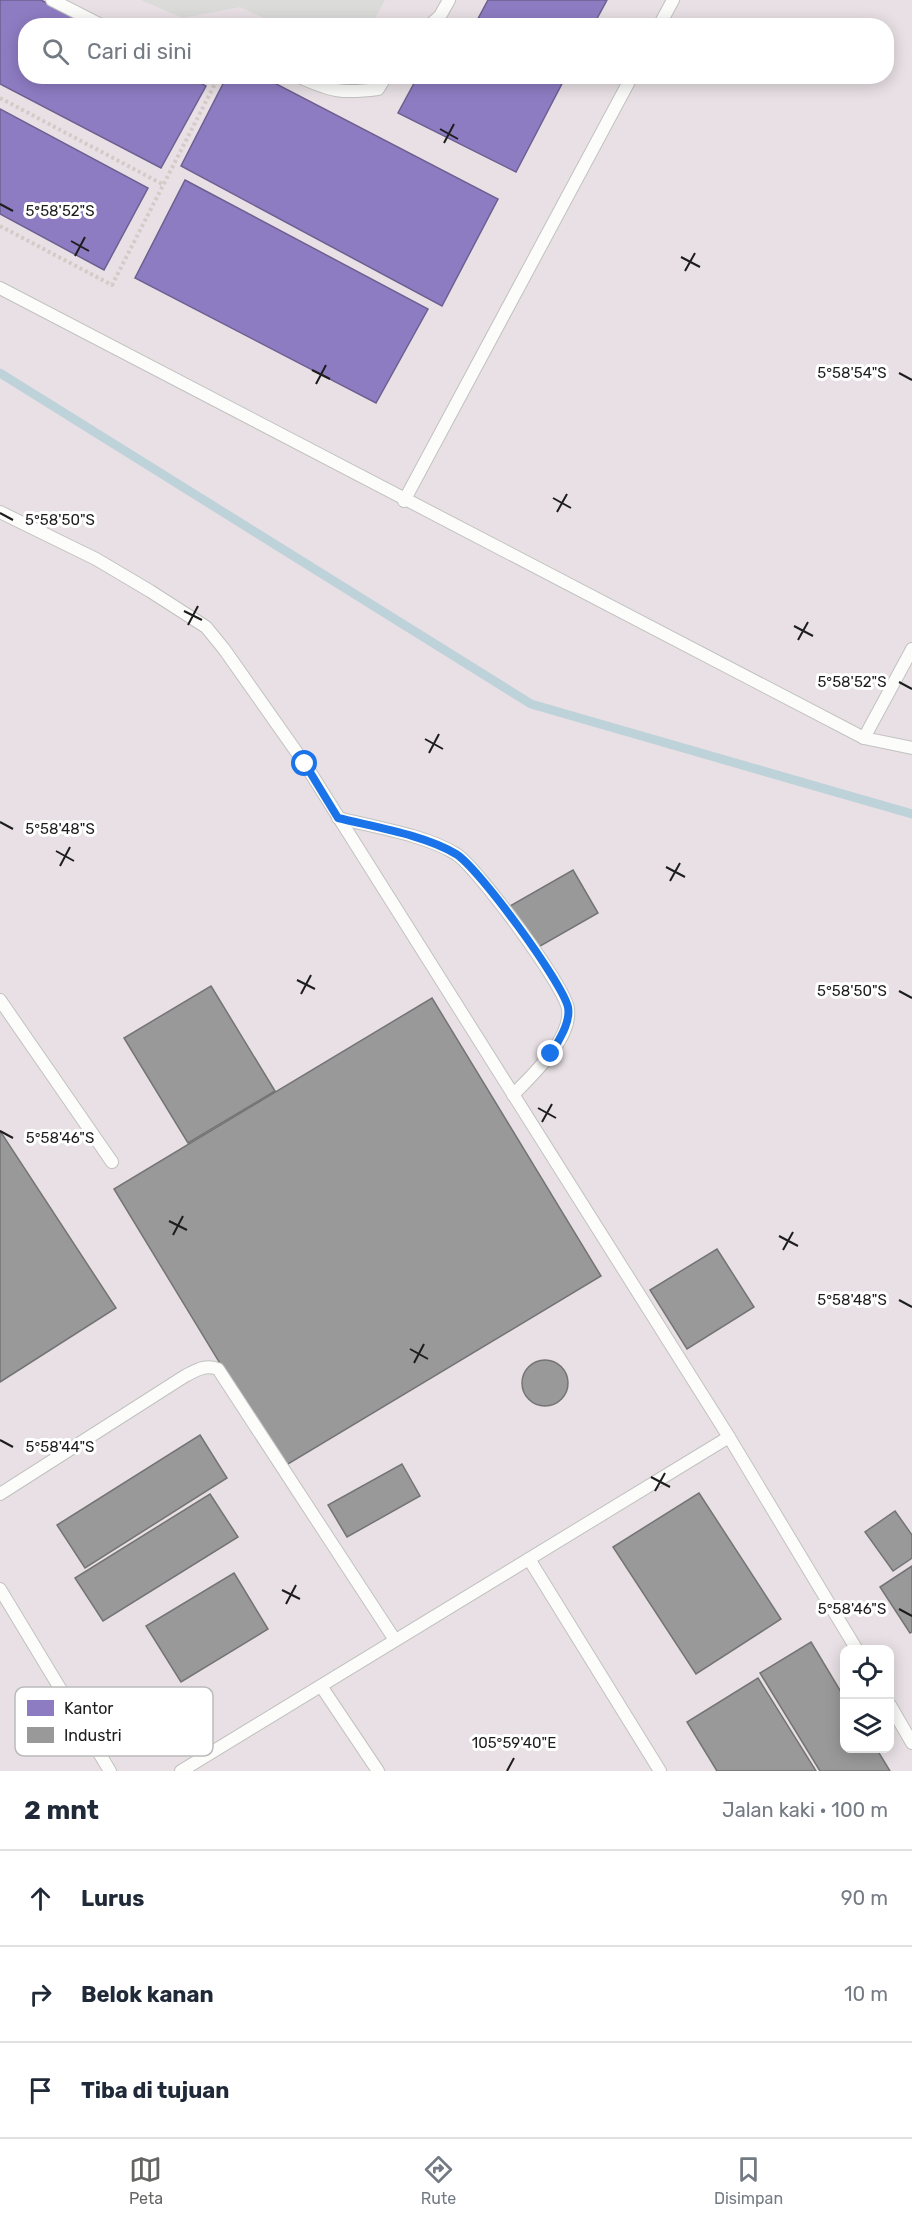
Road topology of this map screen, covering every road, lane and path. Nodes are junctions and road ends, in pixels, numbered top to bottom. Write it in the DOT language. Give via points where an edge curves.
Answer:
graph roads {
  1 [pos="52,0"];
  2 [pos="449,0"];
  3 [pos="673,0"];
  4 [pos="87,18"];
  5 [pos="438,18"];
  6 [pos="663,18"];
  7 [pos="215,84"];
  8 [pos="315,84"];
  9 [pos="381,84"];
  10 [pos="628,84"];
  11 [pos="0,98"];
  12 [pos="164,185"];
  13 [pos="0,226"];
  14 [pos="0,288"];
  15 [pos="404,501"];
  16 [pos="0,512"];
  17 [pos="912,649"];
  18 [pos="864,738"];
  19 [pos="912,748"];
  20 [pos="338,818"];
  21 [pos="0,1000"];
  22 [pos="513,1095"];
  23 [pos="112,1162"];
  24 [pos="729,1437"];
  25 [pos="0,1494"];
  26 [pos="529,1559"];
  27 [pos="0,1589"];
  28 [pos="395,1640"];
  29 [pos="854,1645"];
  30 [pos="321,1686"];
  31 [pos="59,1687"];
  32 [pos="894,1712"];
  33 [pos="912,1743"];
  34 [pos="213,1752"];
  35 [pos="101,1756"];
  36 [pos="206,1756"];
  37 [pos="110,1771"];
  38 [pos="181,1771"];
  39 [pos="378,1771"];
  40 [pos="660,1771"];
  1 -- 4 [label="lane"];
  2 -- 5 [label="lane"];
  3 -- 6 [label="lane"];
  7 -- 12 [label="path"];
  8 -- 9 [label="lane" via="345,93 378,89"];
  10 -- 15 [label="lane"];
  11 -- 12 [label="path"];
  12 -- 13 [label="path" via="112,285"];
  14 -- 15 [label="lane"];
  15 -- 18 [label="lane"];
  16 -- 20 [label="lane" via="96,559 206,627 305,764"];
  17 -- 18 [label="lane"];
  18 -- 19 [label="lane"];
  20 -- 22 [label="lane"];
  20 -- 22 [label="lane" via="439,846 469,863 551,975 568,1008 565,1028 551,1054"];
  21 -- 23 [label="lane"];
  22 -- 24 [label="lane"];
  24 -- 26 [label="lane"];
  24 -- 29 [label="lane"];
  25 -- 28 [label="lane" via="185,1376 206,1366 218,1369"];
  26 -- 28 [label="lane"];
  26 -- 40 [label="lane"];
  27 -- 31 [label="lane"];
  28 -- 30 [label="lane"];
  30 -- 34 [label="lane"];
  30 -- 39 [label="lane"];
  32 -- 33 [label="lane"];
  35 -- 37 [label="lane"];
  36 -- 38 [label="lane"];
}
